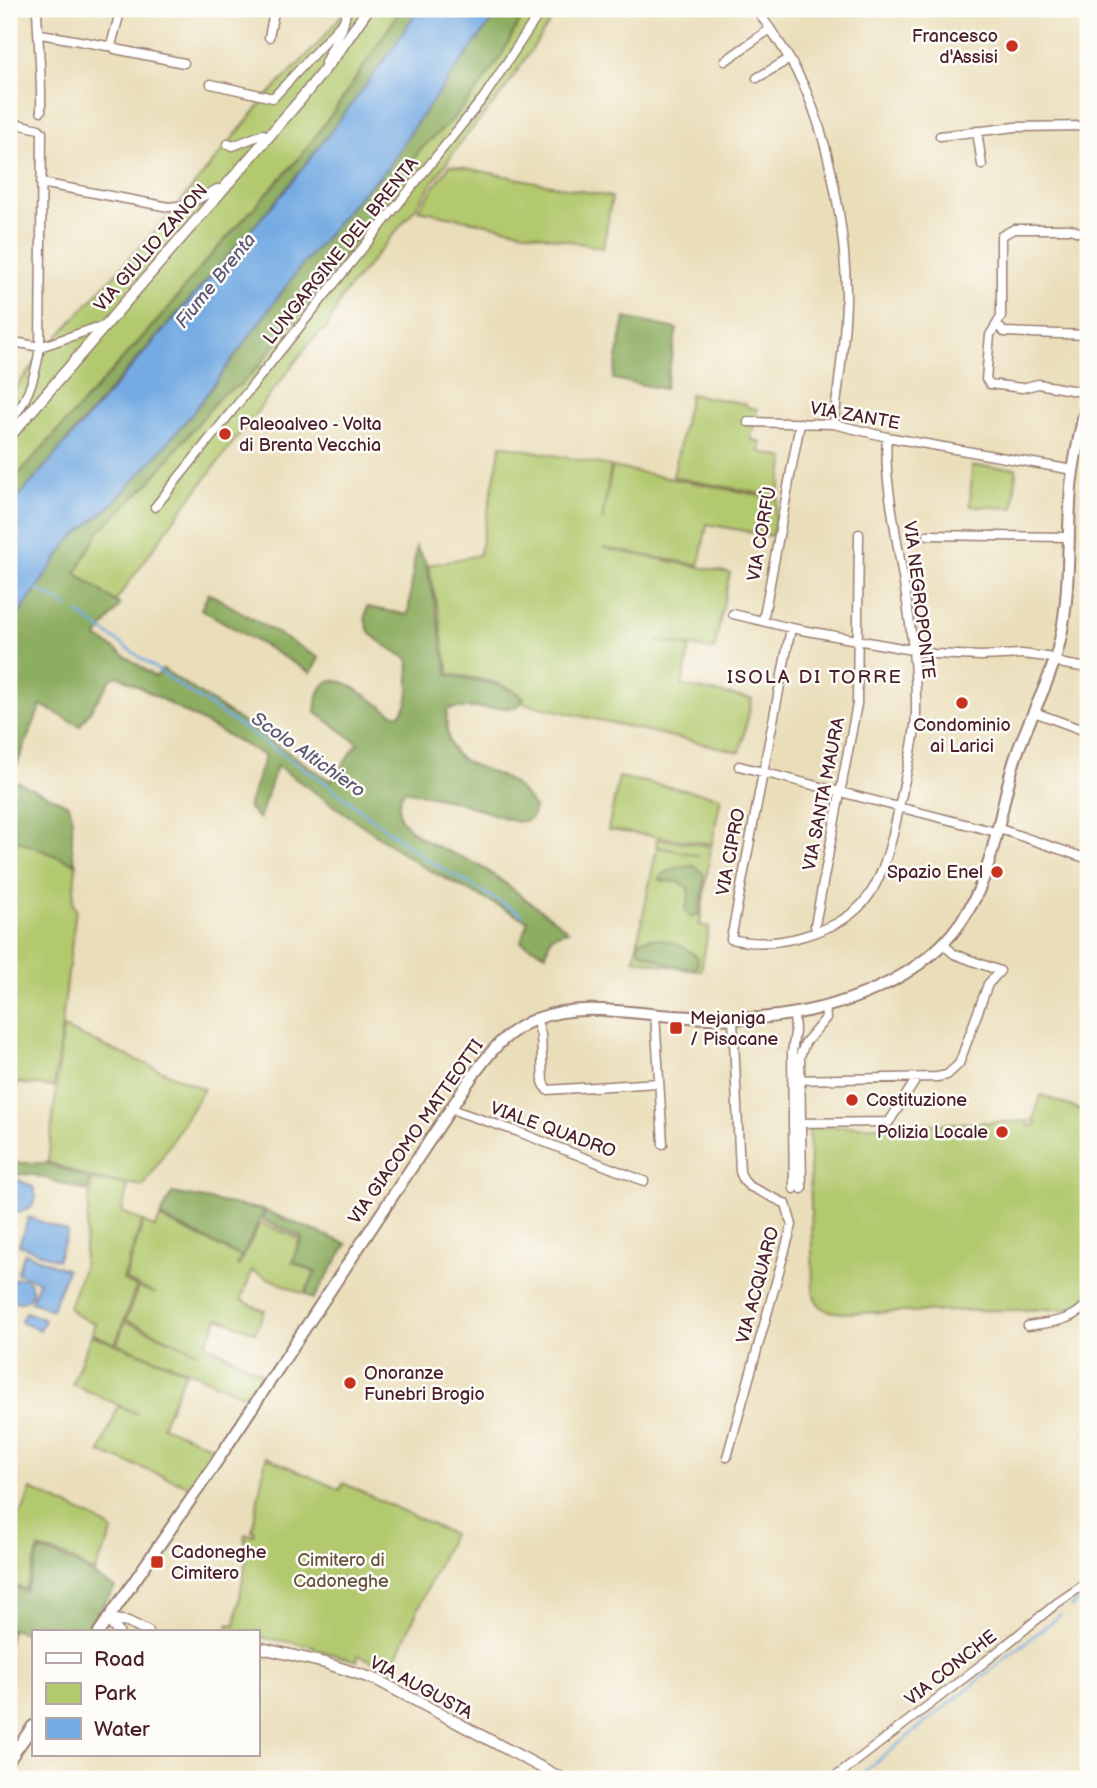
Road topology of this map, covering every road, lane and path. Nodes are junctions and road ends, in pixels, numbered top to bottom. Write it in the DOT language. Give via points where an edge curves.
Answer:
graph roads {
  1 [pos="37,9"];
  2 [pos="121,9"];
  3 [pos="257,9"];
  4 [pos="347,9"];
  5 [pos="368,9"];
  6 [pos="542,9"];
  7 [pos="756,9"];
  8 [pos="344,21"];
  9 [pos="770,29"];
  10 [pos="41,34"];
  11 [pos="269,37"];
  12 [pos="111,45"];
  13 [pos="789,59"];
  14 [pos="724,61"];
  15 [pos="184,63"];
  16 [pos="326,68"];
  17 [pos="757,78"];
  18 [pos="211,84"];
  19 [pos="41,111"];
  20 [pos="9,122"];
  21 [pos="1088,127"];
  22 [pos="977,131"];
  23 [pos="270,136"];
  24 [pos="940,136"];
  25 [pos="228,145"];
  26 [pos="982,165"];
  27 [pos="41,183"];
  28 [pos="222,190"];
  29 [pos="1088,235"];
  30 [pos="997,325"];
  31 [pos="104,327"];
  32 [pos="1088,335"];
  33 [pos="9,341"];
  34 [pos="40,347"];
  35 [pos="1088,394"];
  36 [pos="9,422"];
  37 [pos="748,422"];
  38 [pos="800,422"];
  39 [pos="834,424"];
  40 [pos="9,437"];
  41 [pos="887,437"];
  42 [pos="1073,470"];
  43 [pos="155,507"];
  44 [pos="859,534"];
  45 [pos="928,534"];
  46 [pos="1068,537"];
  47 [pos="733,614"];
  48 [pos="763,621"];
  49 [pos="791,628"];
  50 [pos="857,640"];
  51 [pos="912,650"];
  52 [pos="1055,660"];
  53 [pos="1088,668"];
  54 [pos="1034,712"];
  55 [pos="1088,732"];
  56 [pos="739,766"];
  57 [pos="763,771"];
  58 [pos="840,791"];
  59 [pos="899,807"];
  60 [pos="996,830"];
  61 [pos="1088,859"];
  62 [pos="816,932"];
  63 [pos="731,939"];
  64 [pos="943,944"];
  65 [pos="825,1006"];
  66 [pos="794,1013"];
  67 [pos="655,1014"];
  68 [pos="536,1018"];
  69 [pos="733,1019"];
  70 [pos="917,1078"];
  71 [pos="796,1080"];
  72 [pos="658,1083"];
  73 [pos="452,1107"];
  74 [pos="796,1123"];
  75 [pos="663,1144"];
  76 [pos="644,1181"];
  77 [pos="798,1189"];
  78 [pos="1088,1303"];
  79 [pos="1028,1326"];
  80 [pos="727,1457"];
  81 [pos="1088,1582"];
  82 [pos="121,1602"];
  83 [pos="108,1619"];
  84 [pos="128,1622"];
  85 [pos="100,1630"];
  86 [pos="116,1630"];
  87 [pos="144,1630"];
  88 [pos="259,1647"];
  89 [pos="32,1727"];
  90 [pos="9,1760"];
  91 [pos="563,1779"];
  92 [pos="833,1779"];
  1 -- 10 [label="street"];
  2 -- 12 [label="street"];
  3 -- 11 [label="street" via="274,12"];
  4 -- 8 [label="street, VIA GIULIO ZANON"];
  5 -- 16 [label="street, VIA GIULIO ZANON"];
  6 -- 43 [label="street, LUNGARGINE DEL BRENTA" via="484,97"];
  7 -- 9 [label="street"];
  8 -- 16 [label="street, VIA GIULIO ZANON"];
  8 -- 18 [label="street, VIA GIULIO ZANON" via="273,98"];
  9 -- 13 [label="street"];
  9 -- 14 [label="street"];
  10 -- 12 [label="street"];
  10 -- 19 [label="street"];
  12 -- 15 [label="street"];
  13 -- 17 [label="street"];
  13 -- 39 [label="street" via="820,131 843,252 846,315"];
  16 -- 23 [label="street, VIA GIULIO ZANON"];
  20 -- 27 [label="street" via="41,130"];
  21 -- 22 [label="street"];
  22 -- 24 [label="street"];
  22 -- 26 [label="street"];
  23 -- 25 [label="street"];
  23 -- 28 [label="street, VIA GIULIO ZANON"];
  27 -- 28 [label="street, VIA GIULIO ZANON" via="169,207 187,205"];
  27 -- 34 [label="street"];
  28 -- 31 [label="street, VIA GIULIO ZANON"];
  29 -- 30 [label="street" via="1070,229 1014,229 1001,236 1001,317"];
  30 -- 32 [label="street" via="1004,332"];
  30 -- 35 [label="street" via="990,335 987,382 1022,388 1038,384"];
  31 -- 34 [label="street, VIA GIULIO ZANON"];
  31 -- 40 [label="street, VIA GIULIO ZANON"];
  33 -- 34 [label="street"];
  34 -- 36 [label="street" via="33,380"];
  35 -- 42 [label="main road, VIA GIACOMO MATTEOTTI"];
  37 -- 38 [label="street, VIA ZANTE"];
  38 -- 39 [label="street, VIA ZANTE"];
  38 -- 48 [label="street, VIA CORFÙ"];
  39 -- 41 [label="street, VIA ZANTE"];
  41 -- 42 [label="street, VIA ZANTE"];
  41 -- 51 [label="street, VIA NEGROPONTE" via="891,502"];
  42 -- 46 [label="main road, VIA GIACOMO MATTEOTTI"];
  44 -- 50 [label="street, VIA SANTA MAURA"];
  45 -- 46 [label="street"];
  46 -- 52 [label="main road, VIA GIACOMO MATTEOTTI" via="1065,603"];
  47 -- 48 [label="street"];
  48 -- 49 [label="street"];
  49 -- 50 [label="street"];
  49 -- 57 [label="street, VIA CIPRO"];
  50 -- 51 [label="street"];
  50 -- 58 [label="street, VIA SANTA MAURA" via="857,704"];
  51 -- 52 [label="street" via="1022,654"];
  51 -- 59 [label="street, VIA NEGROPONTE" via="915,732"];
  52 -- 53 [label="street"];
  52 -- 54 [label="main road, VIA GIACOMO MATTEOTTI"];
  54 -- 55 [label="street"];
  54 -- 60 [label="main road, VIA GIACOMO MATTEOTTI" via="1014,759"];
  56 -- 57 [label="street"];
  57 -- 58 [label="street"];
  57 -- 63 [label="street, VIA CIPRO"];
  58 -- 59 [label="street"];
  58 -- 62 [label="street, VIA SANTA MAURA"];
  59 -- 60 [label="street"];
  59 -- 62 [label="street, VIA NEGROPONTE" via="880,872 866,901 849,917"];
  60 -- 61 [label="street"];
  60 -- 64 [label="main road, VIA GIACOMO MATTEOTTI" via="975,898"];
  62 -- 63 [label="street, VIA NEGROPONTE" via="769,942"];
  64 -- 65 [label="main road, VIA GIACOMO MATTEOTTI" via="887,983"];
  64 -- 70 [label="street" via="954,954 1000,971 988,984 954,1071"];
  65 -- 66 [label="main road, VIA GIACOMO MATTEOTTI"];
  65 -- 71 [label="street" via="826,1018 802,1048"];
  66 -- 69 [label="main road, VIA GIACOMO MATTEOTTI"];
  66 -- 71 [label="street"];
  67 -- 68 [label="main road, VIA GIACOMO MATTEOTTI" via="577,1010"];
  67 -- 69 [label="main road, VIA GIACOMO MATTEOTTI"];
  67 -- 72 [label="street"];
  68 -- 72 [label="street" via="547,1090"];
  68 -- 73 [label="main road, VIA GIACOMO MATTEOTTI" via="498,1043"];
  69 -- 80 [label="street, VIA ACQUARO" via="740,1172 749,1186 786,1205 792,1225"];
  70 -- 71 [label="street"];
  70 -- 74 [label="street" via="889,1122"];
  71 -- 74 [label="street"];
  72 -- 75 [label="street"];
  73 -- 76 [label="street, VIALE QUADRO"];
  73 -- 82 [label="main road, VIA GIACOMO MATTEOTTI"];
  74 -- 77 [label="street"];
  78 -- 79 [label="street" via="1070,1319"];
  81 -- 92 [label="street, VIA CONCHE"];
  82 -- 83 [label="main road, VIA GIACOMO MATTEOTTI"];
  82 -- 84 [label="street"];
  83 -- 84 [label="street"];
  83 -- 85 [label="main road, VIA GIACOMO MATTEOTTI"];
  83 -- 86 [label="street"];
  84 -- 87 [label="street"];
  88 -- 91 [label="street, VIA AUGUSTA" via="377,1680"];
  89 -- 90 [label="main road"];
}
